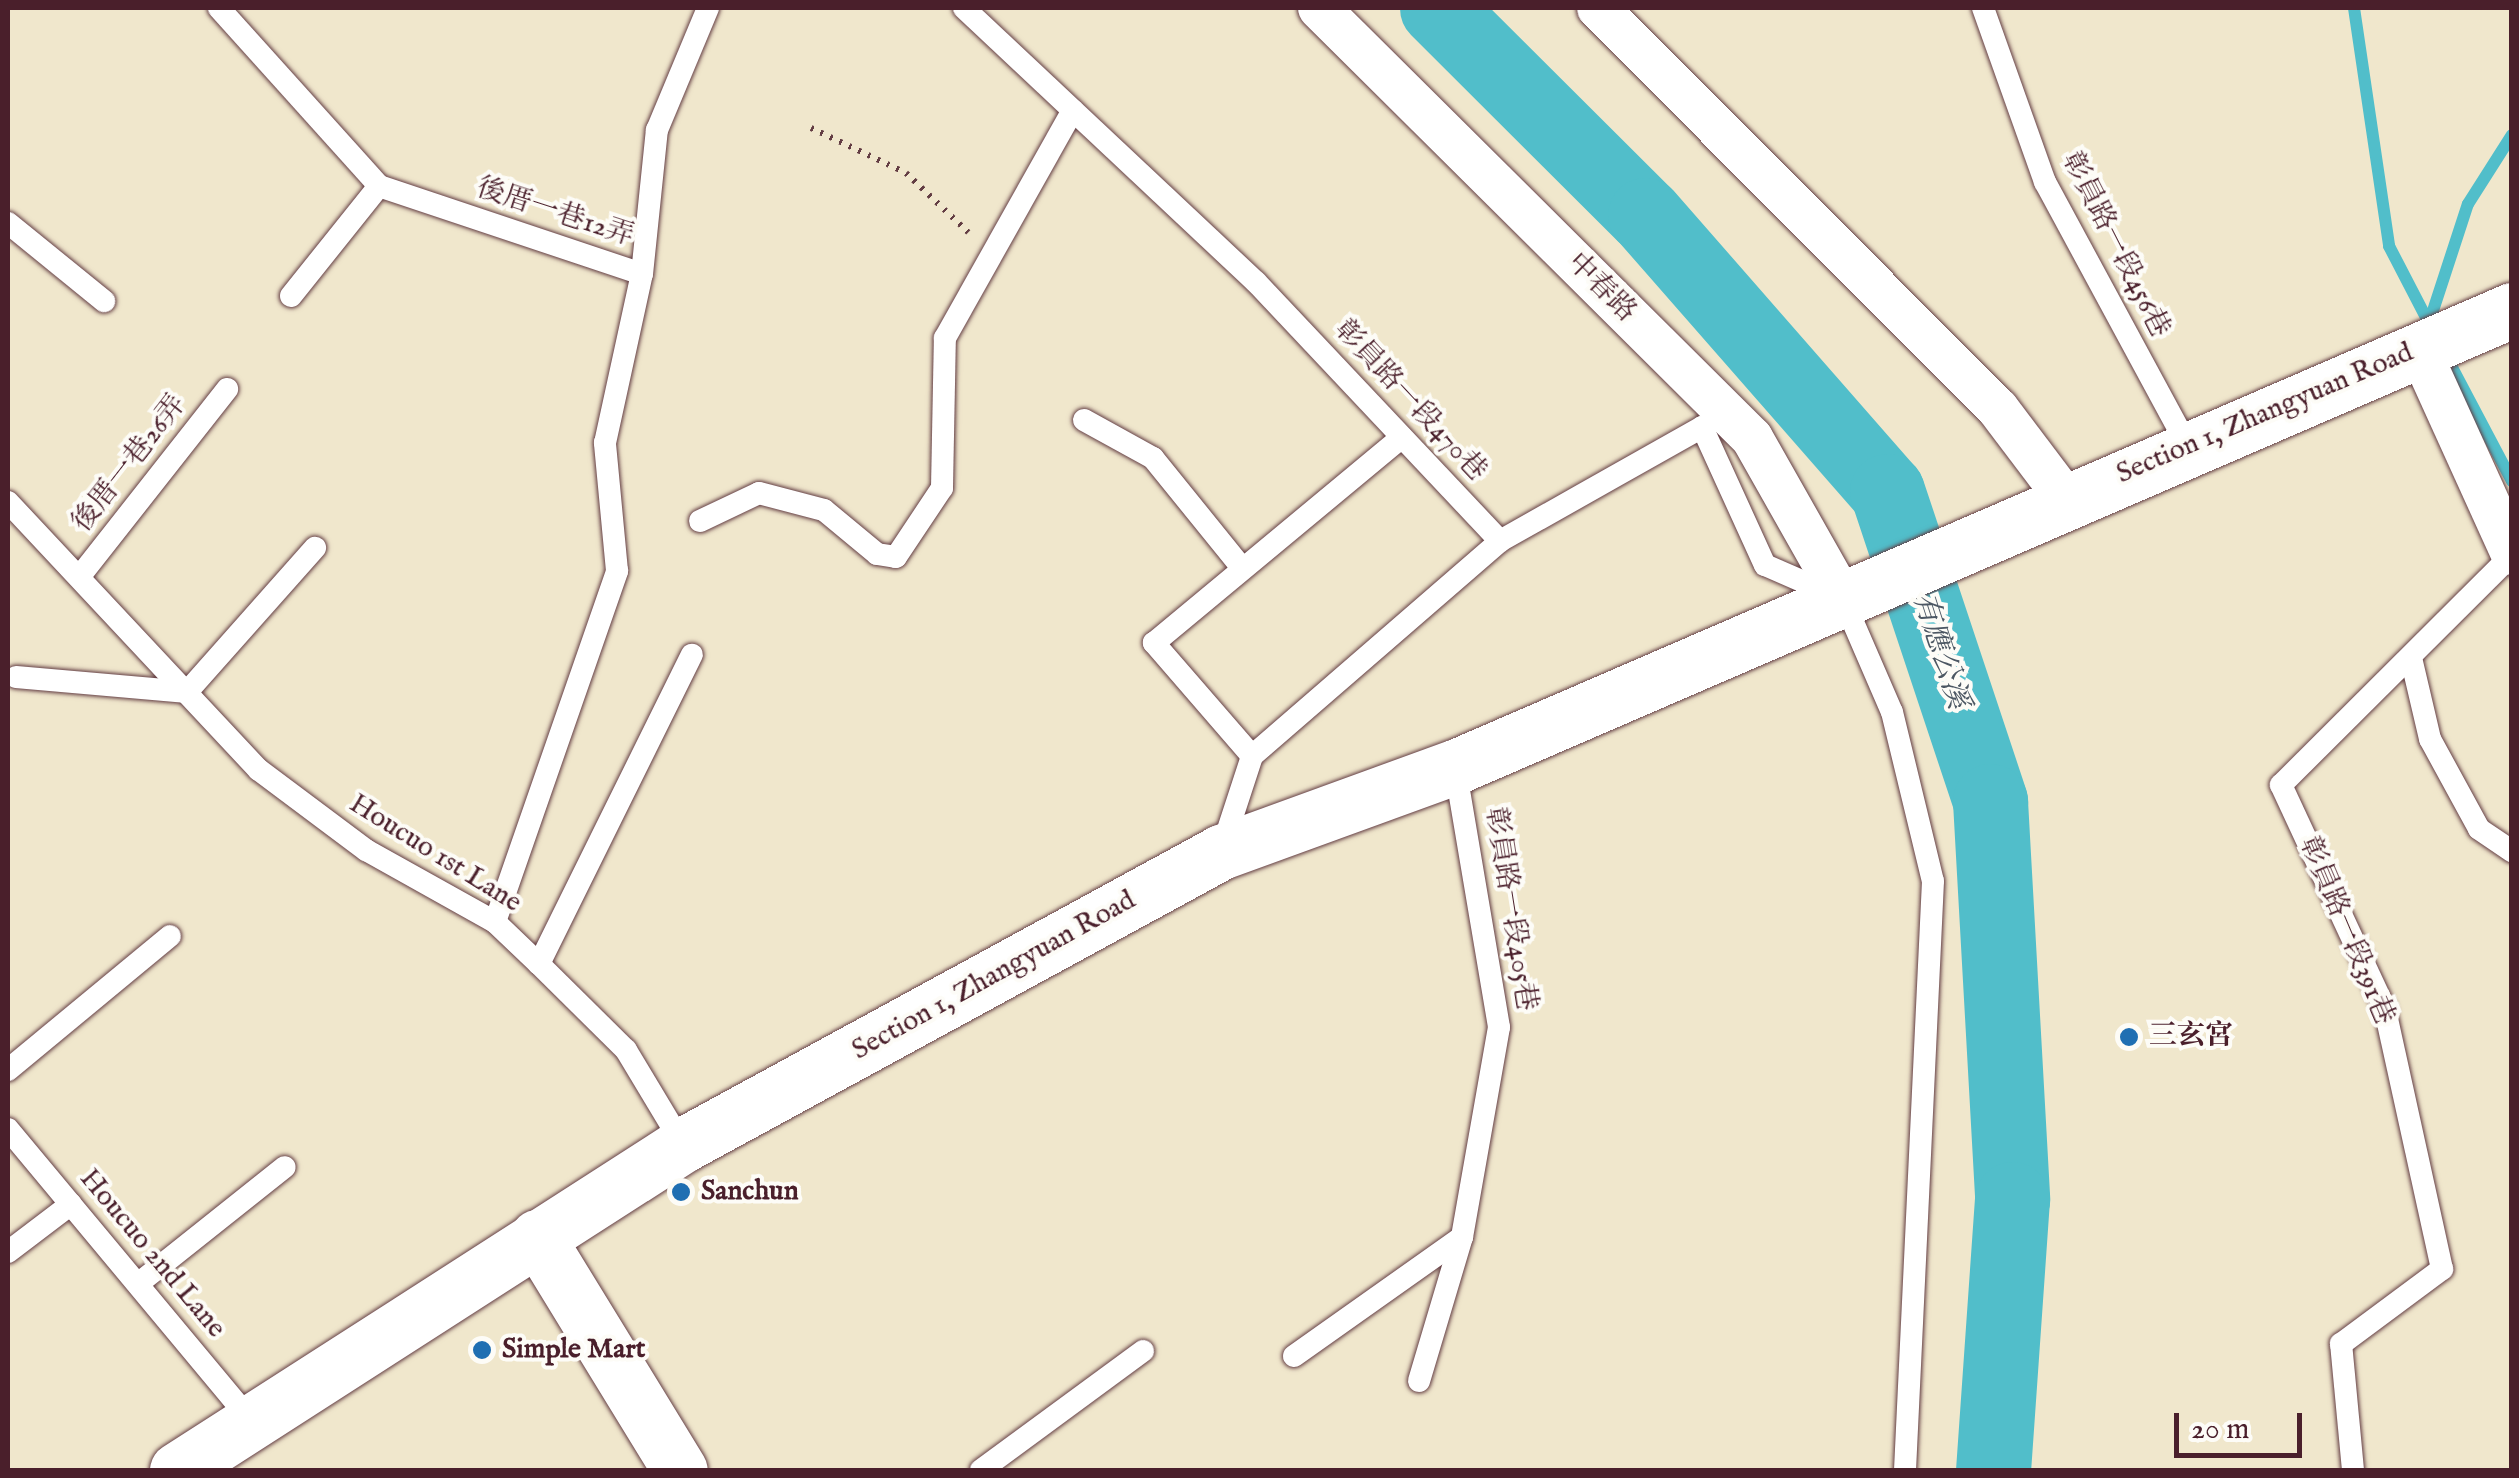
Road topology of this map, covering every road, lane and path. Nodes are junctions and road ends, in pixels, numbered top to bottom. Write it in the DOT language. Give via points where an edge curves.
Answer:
graph roads {
  1 [pos="219,8"];
  2 [pos="708,8"];
  3 [pos="964,8"];
  4 [pos="1319,8"];
  5 [pos="1983,8"];
  6 [pos="1619,18"];
  7 [pos="1072,110"];
  8 [pos="811,128"];
  9 [pos="379,186"];
  10 [pos="8,223"];
  11 [pos="988,250"];
  12 [pos="642,274"];
  13 [pos="291,296"];
  14 [pos="104,301"];
  15 [pos="2512,310"];
  16 [pos="2419,349"];
  17 [pos="227,390"];
  18 [pos="1084,420"];
  19 [pos="1402,437"];
  20 [pos="2188,447"];
  21 [pos="8,502"];
  22 [pos="2044,511"];
  23 [pos="700,521"];
  24 [pos="1500,541"];
  25 [pos="315,548"];
  26 [pos="2512,554"];
  27 [pos="1242,568"];
  28 [pos="80,576"];
  29 [pos="1854,594"];
  30 [pos="692,655"];
  31 [pos="2412,662"];
  32 [pos="16,677"];
  33 [pos="188,692"];
  34 [pos="1252,756"];
  35 [pos="1454,767"];
  36 [pos="2512,851"];
  37 [pos="1221,852"];
  38 [pos="495,922"];
  39 [pos="170,936"];
  40 [pos="539,964"];
  41 [pos="8,1070"];
  42 [pos="8,1129"];
  43 [pos="683,1144"];
  44 [pos="285,1167"];
  45 [pos="71,1204"];
  46 [pos="536,1237"];
  47 [pos="1462,1238"];
  48 [pos="8,1252"];
  49 [pos="139,1283"];
  50 [pos="1143,1351"];
  51 [pos="1294,1356"];
  52 [pos="1419,1380"];
  53 [pos="249,1418"];
  54 [pos="178,1470"];
  55 [pos="680,1470"];
  56 [pos="980,1470"];
  57 [pos="1905,1470"];
  58 [pos="2353,1470"];
  1 -- 9 [label="lane, 後厝一巷12弄"];
  2 -- 12 [label="lane" via="657,130"];
  3 -- 7 [label="lane, 彰員路一段470巷"];
  4 -- 29 [label="street, 中春路" via="1752,438"];
  5 -- 20 [label="lane, 彰員路一段456巷" via="2045,182"];
  6 -- 22 [label="street" via="1998,409"];
  7 -- 11 [label="lane"];
  7 -- 19 [label="lane, 彰員路一段470巷" via="1256,282"];
  8 -- 11 [label="path" via="906,172"];
  9 -- 12 [label="lane, 後厝一巷12弄"];
  9 -- 13 [label="lane"];
  10 -- 14 [label="lane"];
  11 -- 23 [label="lane" via="945,338 942,488 896,557 877,554 824,510 759,493"];
  12 -- 38 [label="lane, 後厝一巷12弄" via="604,443 618,572"];
  15 -- 16 [label="main road, Section 1, Zhangyuan Road"];
  16 -- 20 [label="main road, Section 1, Zhangyuan Road"];
  16 -- 26 [label="street, 彰員路一段391巷"];
  17 -- 28 [label="lane, 後厝一巷26弄"];
  18 -- 27 [label="lane" via="1154,458"];
  19 -- 24 [label="lane, 彰員路一段470巷"];
  19 -- 27 [label="lane"];
  20 -- 22 [label="main road, Section 1, Zhangyuan Road"];
  21 -- 28 [label="lane, Houcuo 1st Lane"];
  22 -- 29 [label="main road, Section 1, Zhangyuan Road"];
  24 -- 29 [label="lane" via="1702,427 1765,565"];
  24 -- 34 [label="lane"];
  25 -- 33 [label="lane"];
  26 -- 31 [label="lane, 彰員路一段391巷"];
  27 -- 34 [label="lane" via="1154,643"];
  28 -- 33 [label="lane, Houcuo 1st Lane"];
  29 -- 35 [label="main road, Section 1, Zhangyuan Road"];
  29 -- 57 [label="lane" via="1892,712 1933,881"];
  30 -- 40 [label="lane"];
  31 -- 36 [label="lane" via="2430,739 2479,829"];
  31 -- 58 [label="lane, 彰員路一段391巷" via="2282,785 2385,1009 2442,1269 2341,1344"];
  32 -- 33 [label="lane"];
  33 -- 38 [label="lane, Houcuo 1st Lane" via="259,770 366,850"];
  34 -- 37 [label="lane"];
  35 -- 37 [label="main road, Section 1, Zhangyuan Road"];
  35 -- 47 [label="lane, 彰員路一段405巷" via="1499,1027"];
  37 -- 43 [label="main road, Section 1, Zhangyuan Road"];
  38 -- 40 [label="lane, Houcuo 1st Lane"];
  39 -- 41 [label="lane"];
  40 -- 43 [label="lane, Houcuo 1st Lane" via="626,1050"];
  42 -- 45 [label="lane, Houcuo 2nd Lane"];
  43 -- 46 [label="main road, Section 1, Zhangyuan Road"];
  44 -- 49 [label="lane"];
  45 -- 48 [label="lane"];
  45 -- 49 [label="lane, Houcuo 2nd Lane"];
  46 -- 53 [label="main road, Section 1, Zhangyuan Road"];
  46 -- 55 [label="main road"];
  47 -- 51 [label="lane"];
  47 -- 52 [label="lane, 彰員路一段405巷"];
  49 -- 53 [label="lane, Houcuo 2nd Lane"];
  50 -- 56 [label="lane"];
  53 -- 54 [label="main road, Section 1, Zhangyuan Road"];
}
